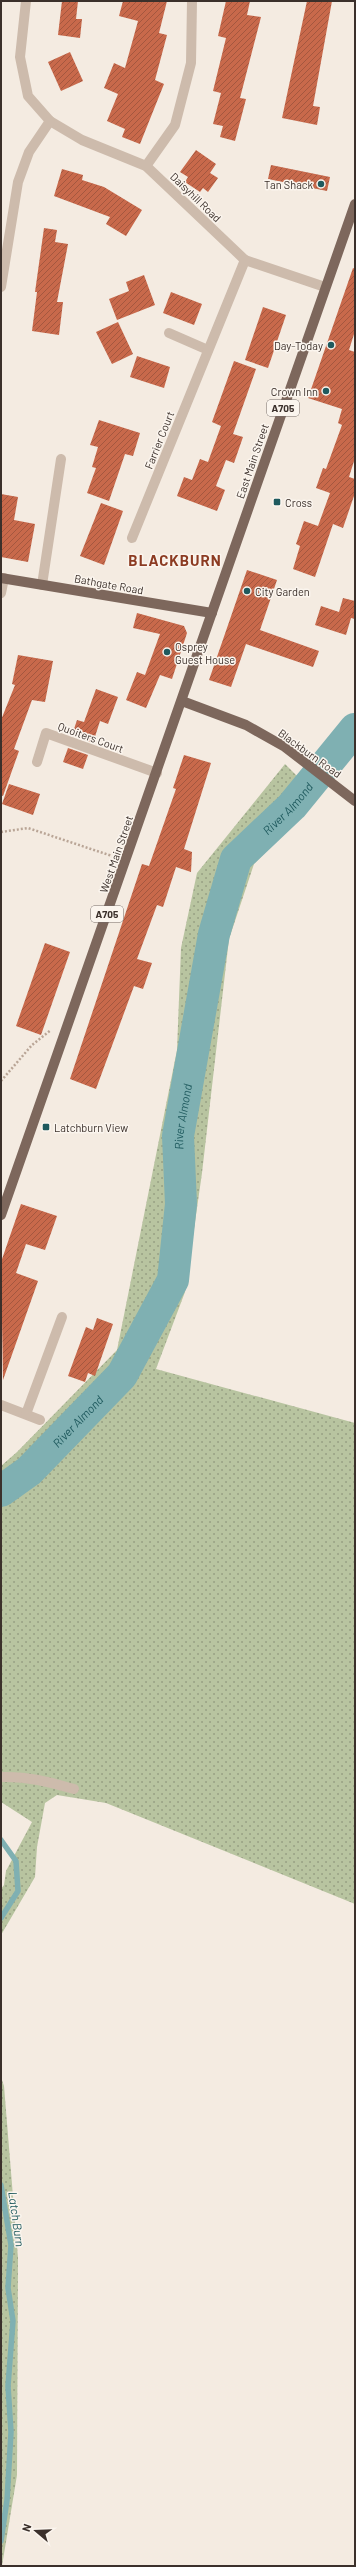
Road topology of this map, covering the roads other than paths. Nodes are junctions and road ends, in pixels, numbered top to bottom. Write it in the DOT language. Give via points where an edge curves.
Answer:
graph roads {
  1 [pos="26,1"];
  2 [pos="192,1"];
  3 [pos="50,121"];
  4 [pos="146,166"];
  5 [pos="355,204"];
  6 [pos="244,260"];
  7 [pos="1,287"];
  8 [pos="325,287"];
  9 [pos="168,333"];
  10 [pos="208,350"];
  11 [pos="61,459"];
  12 [pos="132,538"];
  13 [pos="2,578"];
  14 [pos="42,585"];
  15 [pos="1,593"];
  16 [pos="212,613"];
  17 [pos="182,701"];
  18 [pos="36,762"];
  19 [pos="157,773"];
  20 [pos="355,801"];
  21 [pos="1,1215"];
  22 [pos="62,1317"];
  23 [pos="1,1405"];
  24 [pos="26,1414"];
  25 [pos="40,1420"];
  26 [pos="1,1777"];
  27 [pos="74,1789"];
  1 -- 3 [label="street, Daisyhill Road" via="20,56 28,96"];
  2 -- 4 [label="street" via="191,63 175,125"];
  3 -- 4 [label="street, Daisyhill Road" via="82,140"];
  3 -- 7 [label="street" via="29,152 18,182"];
  4 -- 6 [label="street, Daisyhill Road"];
  5 -- 8 [label="main road, East Main Street / A705"];
  6 -- 8 [label="street, Daisyhill Road"];
  6 -- 10 [label="street, Farrier Court"];
  8 -- 16 [label="main road, East Main Street / A705"];
  9 -- 10 [label="street"];
  10 -- 12 [label="street, Farrier Court"];
  11 -- 14 [label="street"];
  13 -- 14 [label="main road, Bathgate Road"];
  13 -- 15 [label="street"];
  14 -- 16 [label="main road, Bathgate Road"];
  16 -- 17 [label="main road, West Main Street / A705"];
  17 -- 19 [label="main road, West Main Street / A705"];
  17 -- 20 [label="main road, Blackburn Road" via="246,725 285,747"];
  18 -- 19 [label="street, Quoiters Court" via="46,734"];
  19 -- 21 [label="main road, West Main Street / A705"];
  22 -- 24 [label="street"];
  23 -- 24 [label="street"];
  24 -- 25 [label="street"];
  26 -- 27 [label="street" via="32,1778"];
}
